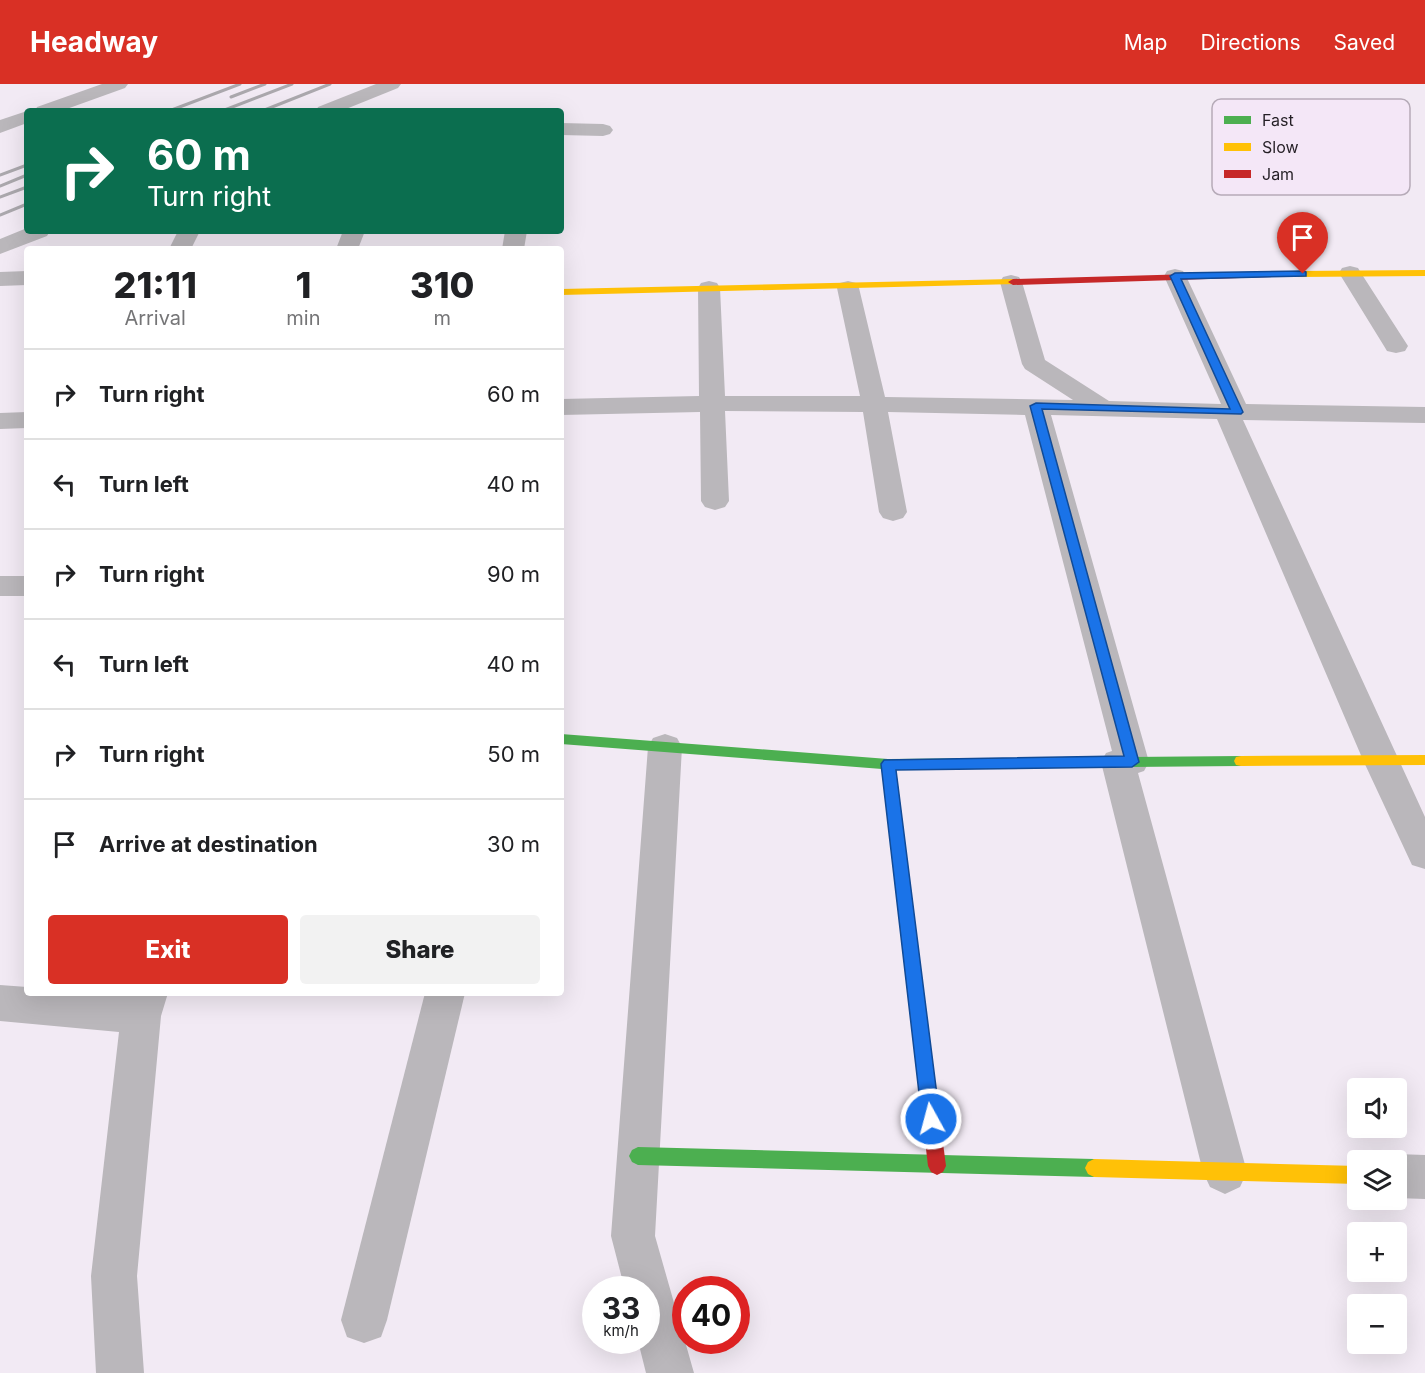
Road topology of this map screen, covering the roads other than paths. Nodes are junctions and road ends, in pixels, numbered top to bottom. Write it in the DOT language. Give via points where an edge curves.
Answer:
graph roads {
  1 [pos="119,84"];
  2 [pos="392,84"];
  3 [pos="52,108"];
  4 [pos="332,108"];
  5 [pos="24,118"];
  6 [pos="0,127"];
  7 [pos="564,129"];
  8 [pos="603,130"];
  9 [pos="32,234"];
  10 [pos="0,247"];
  11 [pos="1350,273"];
  12 [pos="1425,273"];
  13 [pos="1175,276"];
  14 [pos="24,278"];
  15 [pos="0,279"];
  16 [pos="1011,282"];
  17 [pos="709,288"];
  18 [pos="848,288"];
  19 [pos="564,292"];
  20 [pos="1396,346"];
  21 [pos="713,404"];
  22 [pos="874,404"];
  23 [pos="1036,406"];
  24 [pos="564,407"];
  25 [pos="1102,408"];
  26 [pos="1232,412"];
  27 [pos="1425,415"];
  28 [pos="0,420"];
  29 [pos="24,420"];
  30 [pos="715,501"];
  31 [pos="893,512"];
  32 [pos="24,585"];
  33 [pos="0,586"];
  34 [pos="564,739"];
  35 [pos="665,747"];
  36 [pos="1380,760"];
  37 [pos="1425,760"];
  38 [pos="1125,762"];
  39 [pos="888,764"];
  40 [pos="1425,854"];
  41 [pos="444,996"];
  42 [pos="0,1003"];
  43 [pos="145,1004"];
  44 [pos="638,1156"];
  45 [pos="936,1166"];
  46 [pos="1225,1172"];
  47 [pos="1347,1175"];
  48 [pos="1407,1176"];
  49 [pos="1425,1177"];
  50 [pos="364,1320"];
  51 [pos="120,1373"];
  52 [pos="670,1373"];
  1 -- 3 [label="street"];
  2 -- 4 [label="street"];
  5 -- 6 [label="street"];
  7 -- 8 [label="street"];
  9 -- 10 [label="street"];
  11 -- 12 [label="street"];
  11 -- 13 [label="street"];
  11 -- 20 [label="street"];
  13 -- 16 [label="street"];
  13 -- 26 [label="street"];
  14 -- 15 [label="street"];
  16 -- 18 [label="street"];
  16 -- 25 [label="street" via="1034,364"];
  17 -- 18 [label="street"];
  17 -- 19 [label="street"];
  17 -- 21 [label="street"];
  18 -- 22 [label="street"];
  21 -- 22 [label="street"];
  21 -- 24 [label="street"];
  21 -- 30 [label="street"];
  22 -- 23 [label="street"];
  22 -- 31 [label="street"];
  23 -- 25 [label="street"];
  23 -- 38 [label="street"];
  25 -- 26 [label="street"];
  26 -- 27 [label="street"];
  26 -- 36 [label="street"];
  28 -- 29 [label="street"];
  32 -- 33 [label="street"];
  34 -- 35 [label="street"];
  35 -- 39 [label="street"];
  35 -- 44 [label="street"];
  36 -- 37 [label="street"];
  36 -- 38 [label="street"];
  36 -- 40 [label="street"];
  38 -- 39 [label="street"];
  38 -- 46 [label="street"];
  39 -- 45 [label="street"];
  41 -- 50 [label="street"];
  42 -- 43 [label="street"];
  43 -- 51 [label="street" via="114,1276"];
  44 -- 45 [label="street"];
  44 -- 52 [label="street" via="633,1236"];
  45 -- 46 [label="street"];
  46 -- 47 [label="street"];
  48 -- 49 [label="street"];
}
